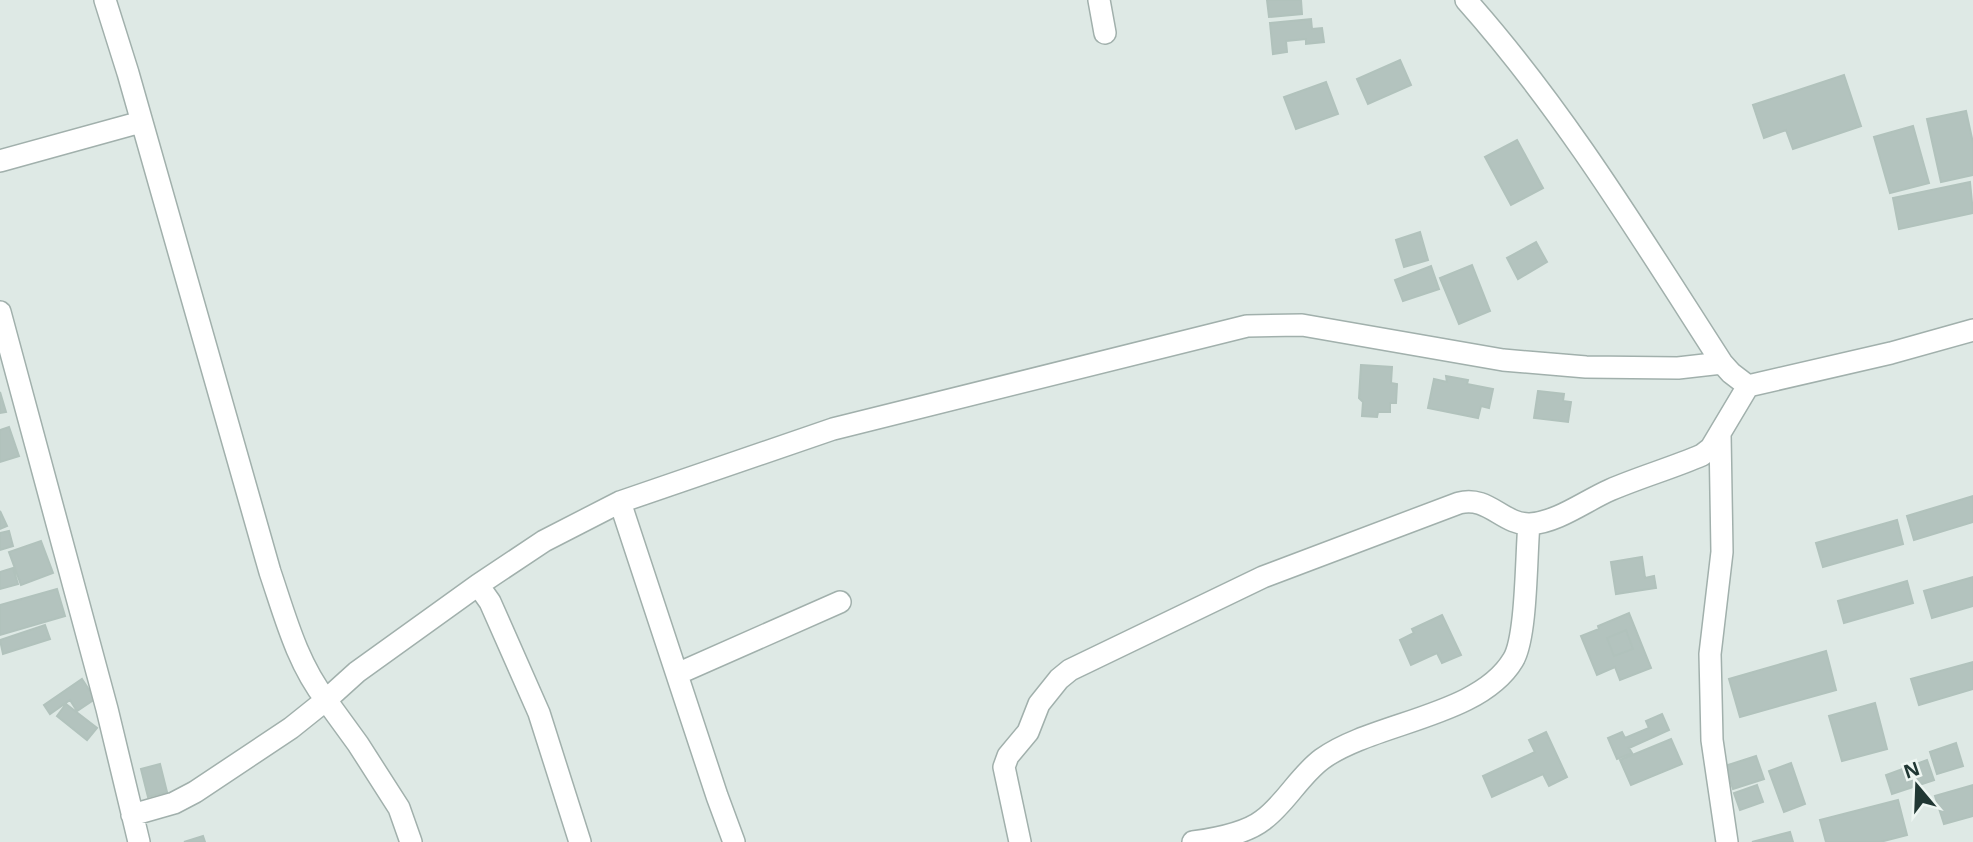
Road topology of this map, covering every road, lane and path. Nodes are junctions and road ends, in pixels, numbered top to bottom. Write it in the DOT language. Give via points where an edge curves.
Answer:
graph roads {
  1 [pos="105,0"];
  2 [pos="1099,0"];
  3 [pos="1465,0"];
  4 [pos="1105,33"];
  5 [pos="141,122"];
  6 [pos="0,161"];
  7 [pos="0,312"];
  8 [pos="1973,330"];
  9 [pos="1722,363"];
  10 [pos="1748,386"];
  11 [pos="1720,434"];
  12 [pos="620,502"];
  13 [pos="1529,524"];
  14 [pos="478,585"];
  15 [pos="840,602"];
  16 [pos="677,674"];
  17 [pos="326,700"];
  18 [pos="132,815"];
  19 [pos="139,842"];
  20 [pos="411,842"];
  21 [pos="580,842"];
  22 [pos="734,842"];
  23 [pos="1020,842"];
  24 [pos="1193,842"];
  25 [pos="1727,842"];
  1 -- 5 [label="street"];
  2 -- 4 [label="street"];
  3 -- 9 [label="street" via="1566,128"];
  5 -- 6 [label="street"];
  5 -- 17 [label="street" via="270,572 297,650"];
  7 -- 18 [label="street"];
  8 -- 10 [label="street"];
  9 -- 10 [label="street"];
  9 -- 12 [label="street" via="1642,369 1503,360 1267,323 833,429"];
  10 -- 11 [label="street"];
  11 -- 13 [label="street" via="1702,455"];
  11 -- 25 [label="street" via="1722,552 1710,666 1712,740"];
  12 -- 14 [label="street" via="544,541"];
  12 -- 16 [label="street"];
  13 -- 23 [label="street" via="1512,521 1483,503 1459,503 1263,578 1070,670 1039,705 1028,732 1004,767"];
  13 -- 24 [label="street" via="1521,639 1515,659 1503,674 1450,707 1323,759 1256,825"];
  14 -- 17 [label="street" via="356,672"];
  14 -- 21 [label="street" via="490,602 539,713"];
  15 -- 16 [label="street"];
  16 -- 22 [label="street"];
  17 -- 18 [label="street" via="195,792"];
  17 -- 20 [label="street" via="399,808"];
  18 -- 19 [label="street"];
}
